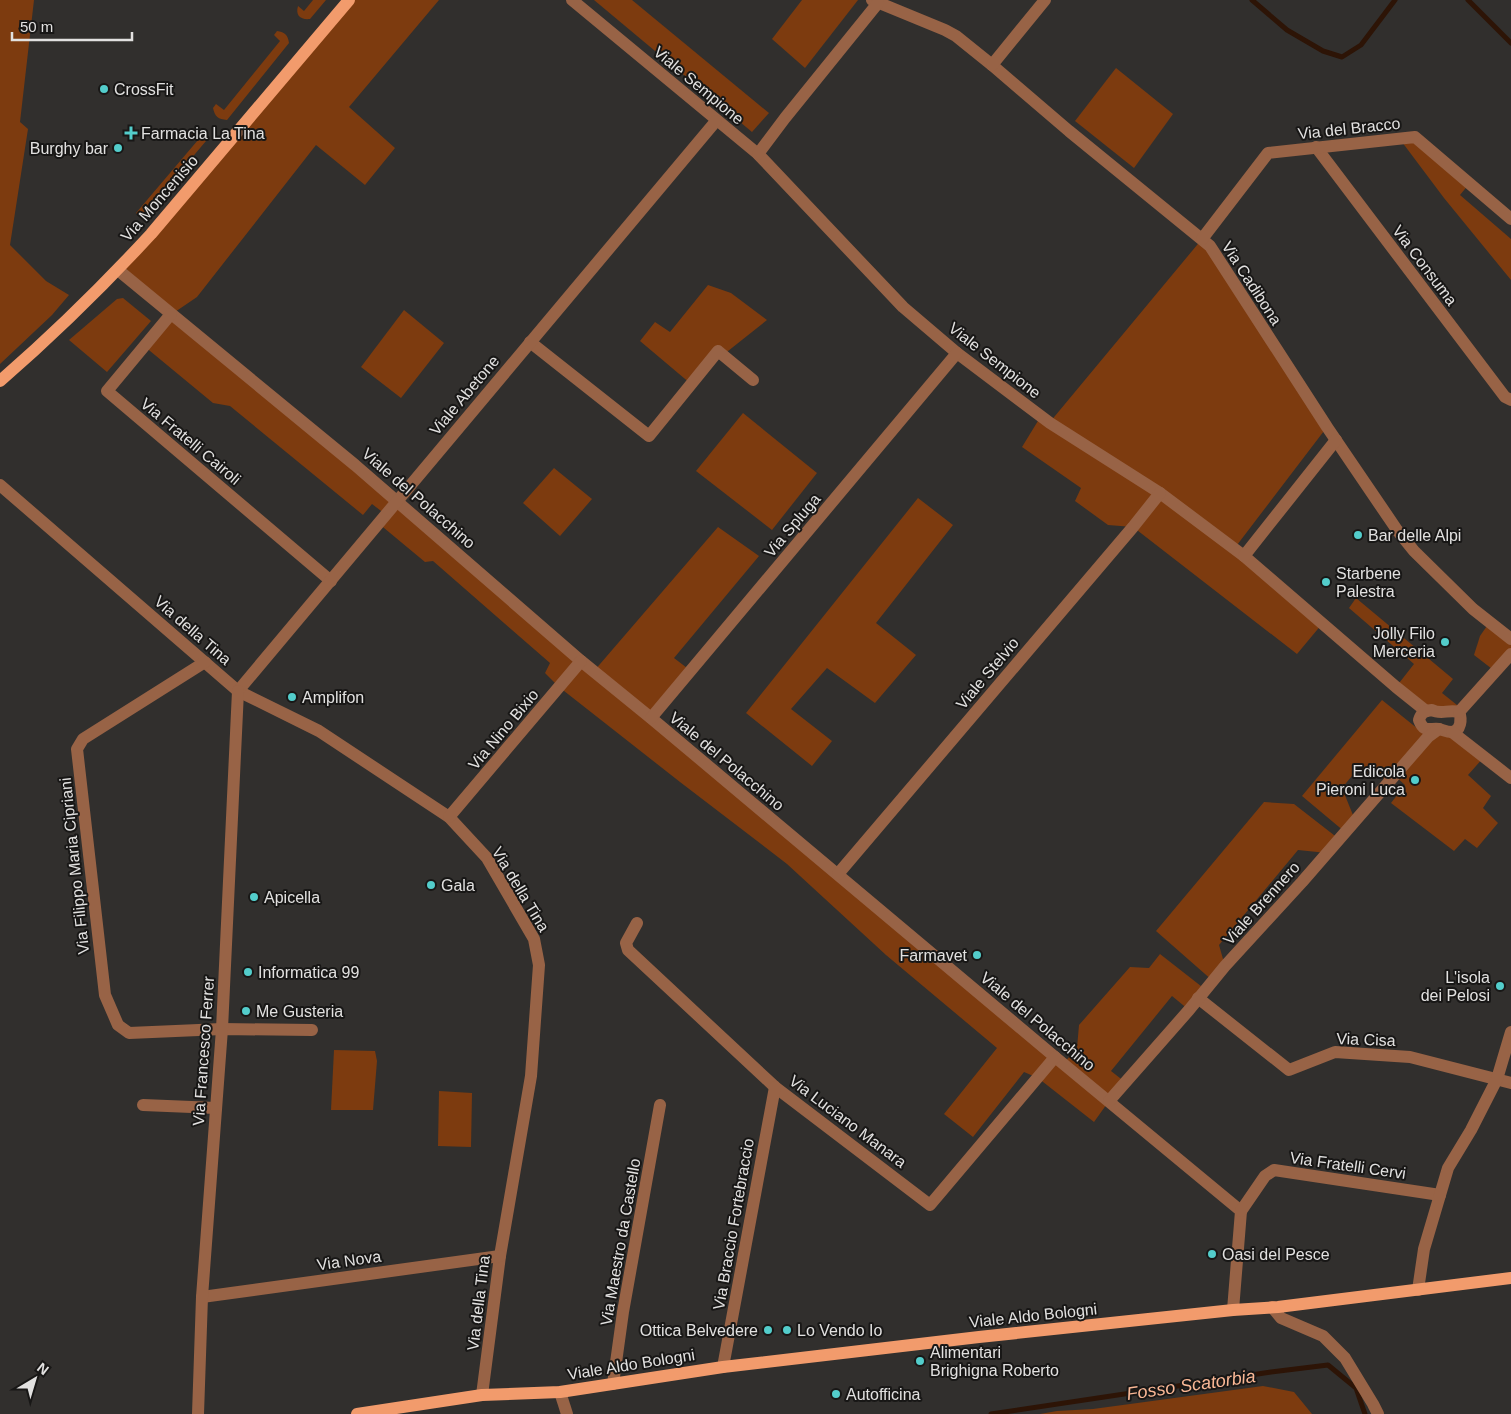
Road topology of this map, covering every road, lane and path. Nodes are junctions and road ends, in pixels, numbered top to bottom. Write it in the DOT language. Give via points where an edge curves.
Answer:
graph roads {
  1 [pos="349,0"];
  2 [pos="572,0"];
  3 [pos="1046,0"];
  4 [pos="875,1"];
  5 [pos="992,65"];
  6 [pos="716,120"];
  7 [pos="1316,147"];
  8 [pos="758,154"];
  9 [pos="1511,219"];
  10 [pos="1202,239"];
  11 [pos="118,270"];
  12 [pos="172,314"];
  13 [pos="530,342"];
  14 [pos="957,353"];
  15 [pos="753,380"];
  16 [pos="0,381"];
  17 [pos="1511,400"];
  18 [pos="1336,440"];
  19 [pos="0,486"];
  20 [pos="1160,493"];
  21 [pos="397,500"];
  22 [pos="1244,556"];
  23 [pos="331,581"];
  24 [pos="1511,640"];
  25 [pos="1511,654"];
  26 [pos="582,661"];
  27 [pos="205,662"];
  28 [pos="238,690"];
  29 [pos="1426,711"];
  30 [pos="1459,712"];
  31 [pos="651,718"];
  32 [pos="1439,729"];
  33 [pos="1452,732"];
  34 [pos="1511,778"];
  35 [pos="449,817"];
  36 [pos="838,874"];
  37 [pos="637,923"];
  38 [pos="1198,998"];
  39 [pos="222,1029"];
  40 [pos="312,1030"];
  41 [pos="1511,1032"];
  42 [pos="1055,1057"];
  43 [pos="1497,1079"];
  44 [pos="1511,1083"];
  45 [pos="775,1087"];
  46 [pos="1109,1101"];
  47 [pos="143,1105"];
  48 [pos="660,1105"];
  49 [pos="216,1108"];
  50 [pos="1440,1195"];
  51 [pos="1241,1210"];
  52 [pos="500,1256"];
  53 [pos="1511,1278"];
  54 [pos="1418,1290"];
  55 [pos="202,1297"];
  56 [pos="1272,1307"];
  57 [pos="1233,1310"];
  58 [pos="724,1367"];
  59 [pos="613,1384"];
  60 [pos="560,1392"];
  61 [pos="482,1395"];
  62 [pos="198,1414"];
  63 [pos="357,1414"];
  64 [pos="567,1414"];
  65 [pos="1378,1414"];
  1 -- 11 [label="main road, Via Moncenisio"];
  2 -- 6 [label="street, Viale Sempione"];
  3 -- 5 [label="street"];
  4 -- 5 [label="street, Via Cadibona" via="950,33"];
  4 -- 8 [label="street"];
  5 -- 10 [label="street, Via Cadibona"];
  6 -- 8 [label="street, Viale Sempione"];
  6 -- 13 [label="street, Viale Abetone"];
  7 -- 9 [label="street, Via del Bracco" via="1415,137"];
  7 -- 10 [label="street, Via del Bracco" via="1268,154"];
  7 -- 17 [label="street, Via Consuma" via="1505,397"];
  8 -- 14 [label="street, Viale Sempione" via="903,307"];
  10 -- 18 [label="street, Via Cadibona" via="1210,246"];
  11 -- 12 [label="street, Viale del Polacchino"];
  11 -- 16 [label="main road, Via Moncenisio"];
  12 -- 21 [label="street, Viale del Polacchino"];
  12 -- 23 [label="street, Via Fratelli Cairoli" via="107,391"];
  13 -- 15 [label="street" via="649,436 718,351"];
  13 -- 21 [label="street, Viale Abetone"];
  14 -- 20 [label="street, Viale Sempione" via="1050,423"];
  14 -- 31 [label="street, Via Spluga"];
  18 -- 22 [label="street"];
  18 -- 24 [label="street, Via Cadibona" via="1414,551 1472,609"];
  19 -- 27 [label="street, Via della Tina"];
  20 -- 22 [label="street, Viale Sempione"];
  20 -- 36 [label="street, Viale Stelvio"];
  21 -- 23 [label="street, Viale Abetone"];
  21 -- 26 [label="street, Viale del Polacchino"];
  22 -- 29 [label="street, Viale Sempione"];
  23 -- 28 [label="street, Viale Abetone"];
  25 -- 30 [label="street"];
  26 -- 31 [label="street, Viale del Polacchino"];
  26 -- 35 [label="street, Via Nino Bixio"];
  27 -- 28 [label="street, Via della Tina"];
  27 -- 39 [label="street, Via Filippo Maria Cipriani" via="83,739 77,749 105,995 118,1025 130,1033"];
  28 -- 35 [label="street, Via della Tina" via="318,731"];
  28 -- 39 [label="street, Via Francesco Ferrer"];
  29 -- 30 [label="street"];
  29 -- 32 [label="street" via="1420,716 1420,723 1427,730"];
  30 -- 33 [label="street" via="1460,725"];
  31 -- 36 [label="street, Viale del Polacchino"];
  32 -- 33 [label="street"];
  32 -- 38 [label="street, Viale Brennero" via="1428,737"];
  33 -- 34 [label="street"];
  35 -- 52 [label="street, Via della Tina" via="487,858 534,938 539,965 531,1076"];
  36 -- 42 [label="street, Viale del Polacchino"];
  37 -- 45 [label="street, Via Luciano Manara" via="626,943 628,950"];
  38 -- 43 [label="street, Via Cisa" via="1288,1070 1335,1052 1410,1057"];
  38 -- 46 [label="street, Viale Brennero"];
  39 -- 40 [label="street, Via Filippo Maria Cipriani"];
  39 -- 49 [label="street, Via Francesco Ferrer"];
  41 -- 43 [label="street"];
  42 -- 45 [label="street, Via Luciano Manara" via="930,1205"];
  42 -- 46 [label="street, Viale del Polacchino"];
  43 -- 44 [label="street"];
  43 -- 50 [label="street" via="1448,1168"];
  45 -- 58 [label="street, Via Braccio Fortebraccio"];
  46 -- 51 [label="street, Viale del Polacchino"];
  47 -- 49 [label="street"];
  48 -- 59 [label="street, Via Maestro da Castello"];
  49 -- 55 [label="street, Via Francesco Ferrer"];
  50 -- 51 [label="street, Via Fratelli Cervi" via="1274,1170 1265,1176"];
  50 -- 54 [label="street" via="1424,1249"];
  51 -- 57 [label="street"];
  52 -- 55 [label="street, Via Nova"];
  52 -- 61 [label="street, Via della Tina"];
  53 -- 54 [label="main road, Viale Aldo Bologni"];
  54 -- 56 [label="main road, Viale Aldo Bologni"];
  55 -- 62 [label="street, Via Francesco Ferrer"];
  56 -- 57 [label="main road, Viale Aldo Bologni"];
  56 -- 65 [label="street" via="1282,1318 1323,1336 1345,1358"];
  57 -- 58 [label="main road, Viale Aldo Bologni"];
  58 -- 59 [label="main road, Viale Aldo Bologni"];
  59 -- 60 [label="main road, Viale Aldo Bologni"];
  60 -- 61 [label="main road, Viale Aldo Bologni"];
  60 -- 64 [label="street"];
  61 -- 63 [label="main road, Viale Aldo Bologni"];
}
